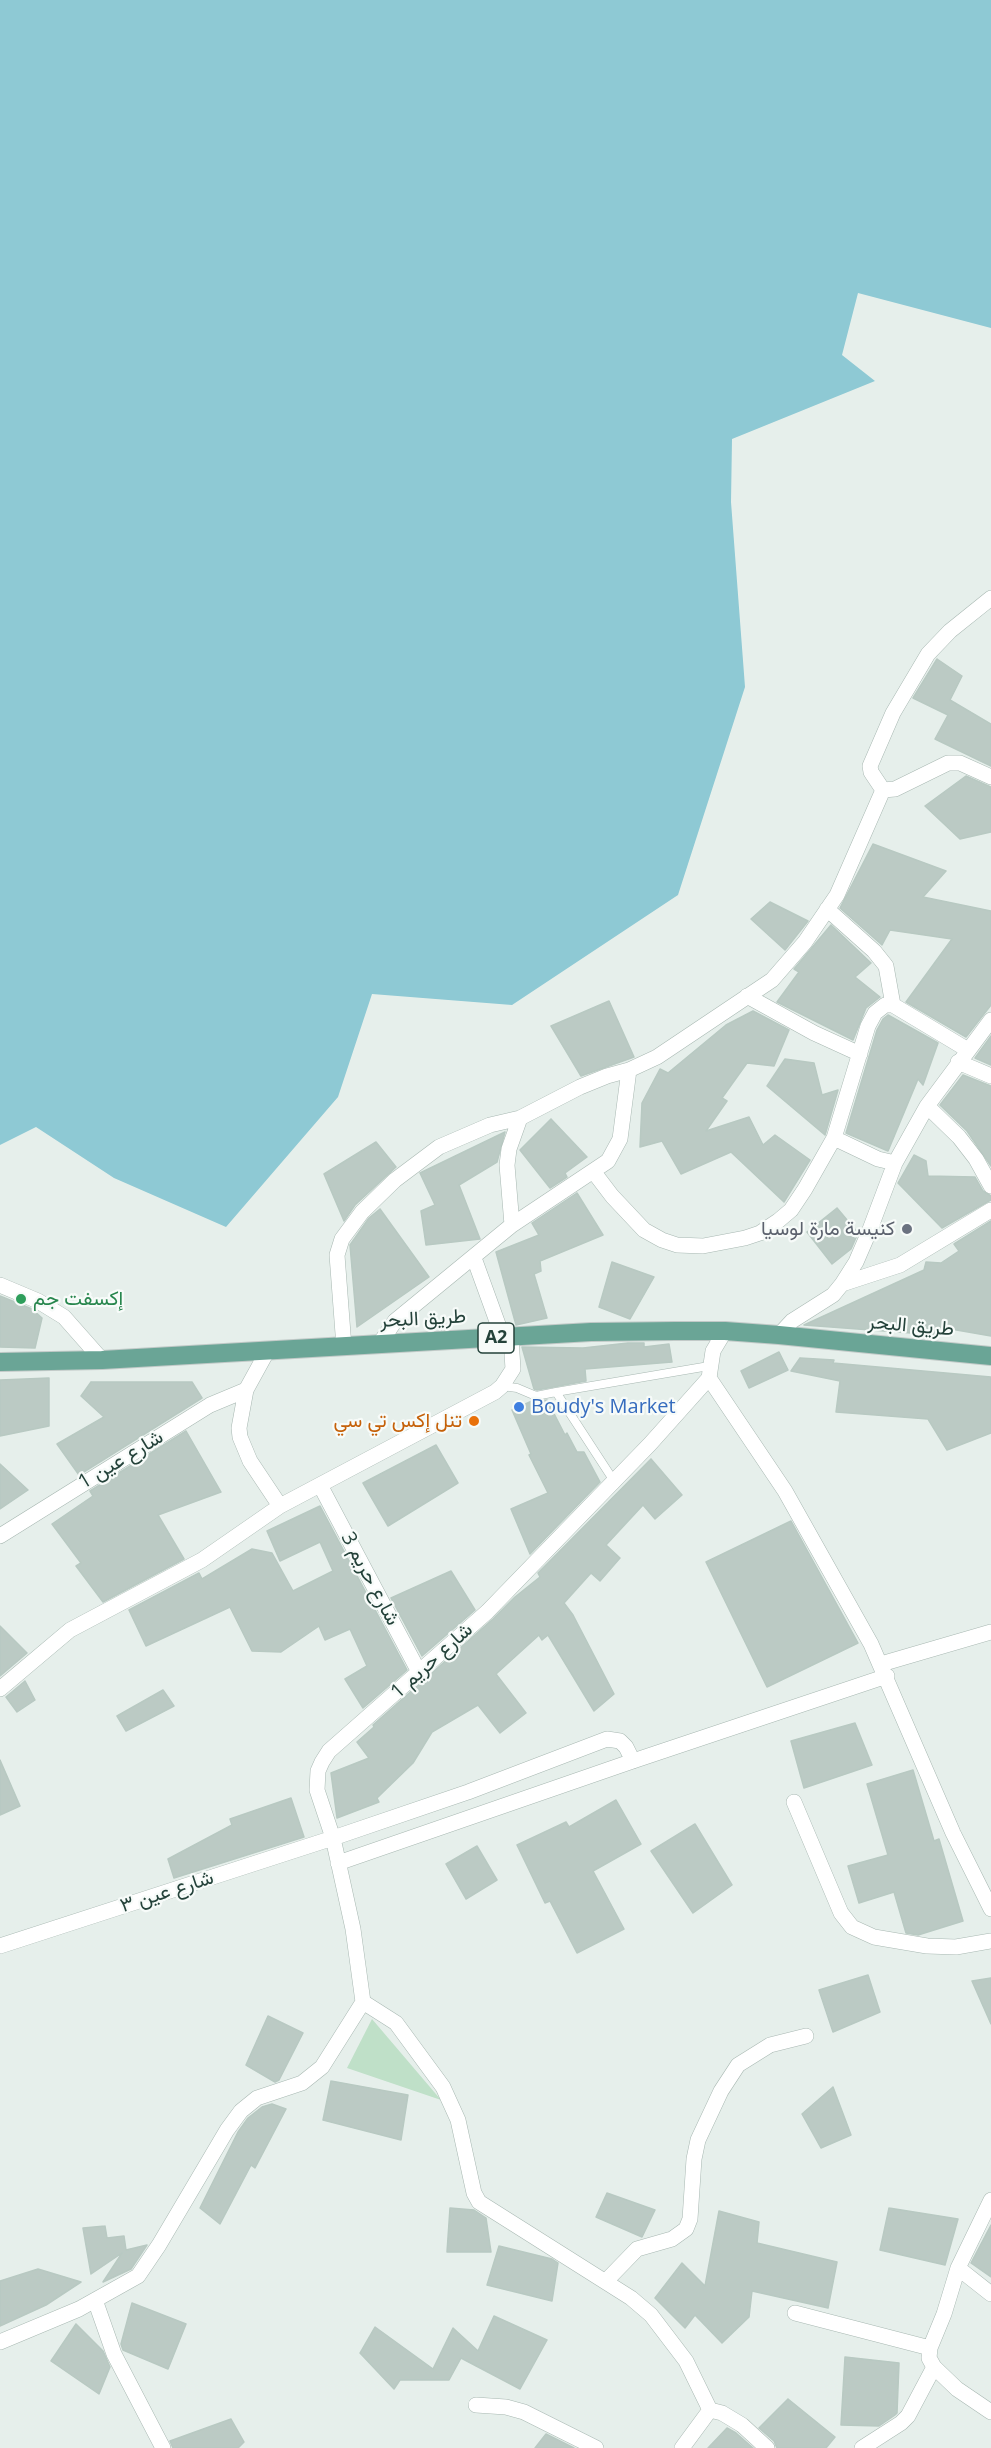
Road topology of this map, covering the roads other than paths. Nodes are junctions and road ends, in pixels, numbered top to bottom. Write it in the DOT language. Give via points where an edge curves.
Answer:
graph roads {
  1 [pos="989,602"];
  2 [pos="991,777"];
  3 [pos="884,790"];
  4 [pos="826,909"];
  5 [pos="747,996"];
  6 [pos="893,1005"];
  7 [pos="991,1020"];
  8 [pos="860,1054"];
  9 [pos="963,1056"];
  10 [pos="629,1070"];
  11 [pos="991,1076"];
  12 [pos="927,1106"];
  13 [pos="520,1118"];
  14 [pos="834,1138"];
  15 [pos="895,1163"];
  16 [pos="593,1171"];
  17 [pos="991,1186"];
  18 [pos="991,1210"];
  19 [pos="512,1225"];
  20 [pos="474,1258"];
  21 [pos="842,1284"];
  22 [pos="0,1285"];
  23 [pos="725,1331"];
  24 [pos="779,1335"];
  25 [pos="507,1338"];
  26 [pos="380,1343"];
  27 [pos="344,1347"];
  28 [pos="268,1350"];
  29 [pos="991,1356"];
  30 [pos="102,1360"];
  31 [pos="0,1362"];
  32 [pos="709,1372"];
  33 [pos="502,1386"];
  34 [pos="246,1390"];
  35 [pos="556,1392"];
  36 [pos="614,1481"];
  37 [pos="320,1485"];
  38 [pos="280,1506"];
  39 [pos="0,1536"];
  40 [pos="991,1632"];
  41 [pos="884,1670"];
  42 [pos="420,1672"];
  43 [pos="0,1689"];
  44 [pos="633,1761"];
  45 [pos="794,1802"];
  46 [pos="333,1838"];
  47 [pos="338,1863"];
  48 [pos="991,1909"];
  49 [pos="991,1941"];
  50 [pos="0,1946"];
  51 [pos="363,2002"];
  52 [pos="806,2036"];
  53 [pos="991,2200"];
  54 [pos="958,2268"];
  55 [pos="606,2282"];
  56 [pos="991,2294"];
  57 [pos="95,2300"];
  58 [pos="795,2313"];
  59 [pos="0,2342"];
  60 [pos="930,2348"];
  61 [pos="934,2367"];
  62 [pos="476,2405"];
  63 [pos="710,2410"];
  64 [pos="991,2412"];
  65 [pos="163,2448"];
  66 [pos="596,2448"];
  67 [pos="682,2448"];
  68 [pos="767,2448"];
  69 [pos="862,2448"];
  1 -- 3 [label="street" via="950,631 928,654 893,713 870,766"];
  2 -- 3 [label="street" via="960,763 948,763 895,789"];
  3 -- 4 [label="street" via="837,895"];
  4 -- 5 [label="street" via="781,971"];
  4 -- 6 [label="street" via="886,966"];
  5 -- 8 [label="street"];
  5 -- 10 [label="street" via="671,1049"];
  6 -- 8 [label="street" via="885,1005 875,1013"];
  6 -- 9 [label="street"];
  7 -- 9 [label="street"];
  8 -- 14 [label="street"];
  9 -- 11 [label="street"];
  9 -- 12 [label="street"];
  10 -- 13 [label="street" via="607,1076"];
  10 -- 16 [label="street" via="620,1139 608,1161"];
  12 -- 15 [label="street"];
  12 -- 17 [label="street" via="959,1137"];
  13 -- 19 [label="street" via="507,1165"];
  13 -- 27 [label="street" via="490,1125 439,1147 394,1180 362,1212 342,1239 337,1255"];
  14 -- 15 [label="street"];
  14 -- 16 [label="street" via="805,1189 778,1221 760,1233 703,1246 677,1245 644,1230"];
  15 -- 21 [label="street" via="869,1232"];
  16 -- 19 [label="street"];
  18 -- 21 [label="street" via="900,1264"];
  19 -- 20 [label="street"];
  20 -- 25 [label="street"];
  20 -- 26 [label="street" via="402,1315"];
  21 -- 24 [label="street"];
  22 -- 30 [label="street" via="64,1317"];
  23 -- 24 [label="main road, طريق البحر / A2"];
  23 -- 25 [label="main road, طريق البحر / A2" via="591,1332"];
  23 -- 32 [label="street, شارع حريم 1" via="713,1352"];
  24 -- 29 [label="main road, طريق البحر / A2"];
  25 -- 26 [label="main road, طريق البحر / A2"];
  25 -- 33 [label="street" via="514,1364"];
  26 -- 27 [label="main road, طريق البحر / A2"];
  27 -- 28 [label="main road, طريق البحر / A2"];
  28 -- 30 [label="main road, طريق البحر / A2"];
  28 -- 34 [label="street"];
  30 -- 31 [label="main road, طريق البحر / A2"];
  32 -- 35 [label="lane"];
  32 -- 36 [label="street, شارع حريم 1"];
  32 -- 41 [label="street" via="785,1491"];
  33 -- 35 [label="lane" via="536,1396"];
  33 -- 37 [label="street"];
  34 -- 38 [label="street" via="240,1428 243,1447"];
  34 -- 39 [label="street, شارع عين 1" via="210,1405"];
  35 -- 36 [label="lane"];
  36 -- 42 [label="street, شارع حريم 1" via="487,1611"];
  37 -- 38 [label="street"];
  37 -- 42 [label="street, شارع حريم 3"];
  38 -- 43 [label="street" via="202,1560 70,1630"];
  40 -- 41 [label="street"];
  41 -- 44 [label="street"];
  41 -- 48 [label="street" via="953,1833"];
  42 -- 46 [label="street, شارع حريم 1" via="329,1751 322,1762 317,1790"];
  44 -- 46 [label="street, شارع عين ٣" via="620,1741 607,1739"];
  44 -- 47 [label="street"];
  45 -- 49 [label="street" via="841,1913 852,1927 874,1937 927,1946 967,1946"];
  46 -- 47 [label="street, شارع حريم 1"];
  46 -- 50 [label="street, شارع عين ٣"];
  47 -- 51 [label="street, شارع حريم 1" via="353,1929"];
  51 -- 55 [label="street" via="396,2023 447,2094 458,2120 478,2202"];
  51 -- 57 [label="street" via="322,2067 302,2083 256,2098 241,2111 146,2267 132,2280"];
  52 -- 55 [label="street" via="770,2045 738,2065 698,2140 686,2229 672,2239 637,2249"];
  53 -- 54 [label="street"];
  54 -- 56 [label="street"];
  54 -- 60 [label="street"];
  55 -- 63 [label="street" via="643,2307 658,2324 686,2361"];
  57 -- 59 [label="street"];
  57 -- 65 [label="street" via="114,2354"];
  58 -- 60 [label="street"];
  60 -- 61 [label="street" via="929,2358"];
  61 -- 64 [label="street" via="957,2389"];
  61 -- 69 [label="street" via="908,2416"];
  62 -- 66 [label="street" via="524,2412"];
  63 -- 67 [label="street"];
  63 -- 68 [label="street" via="742,2425"];
}
